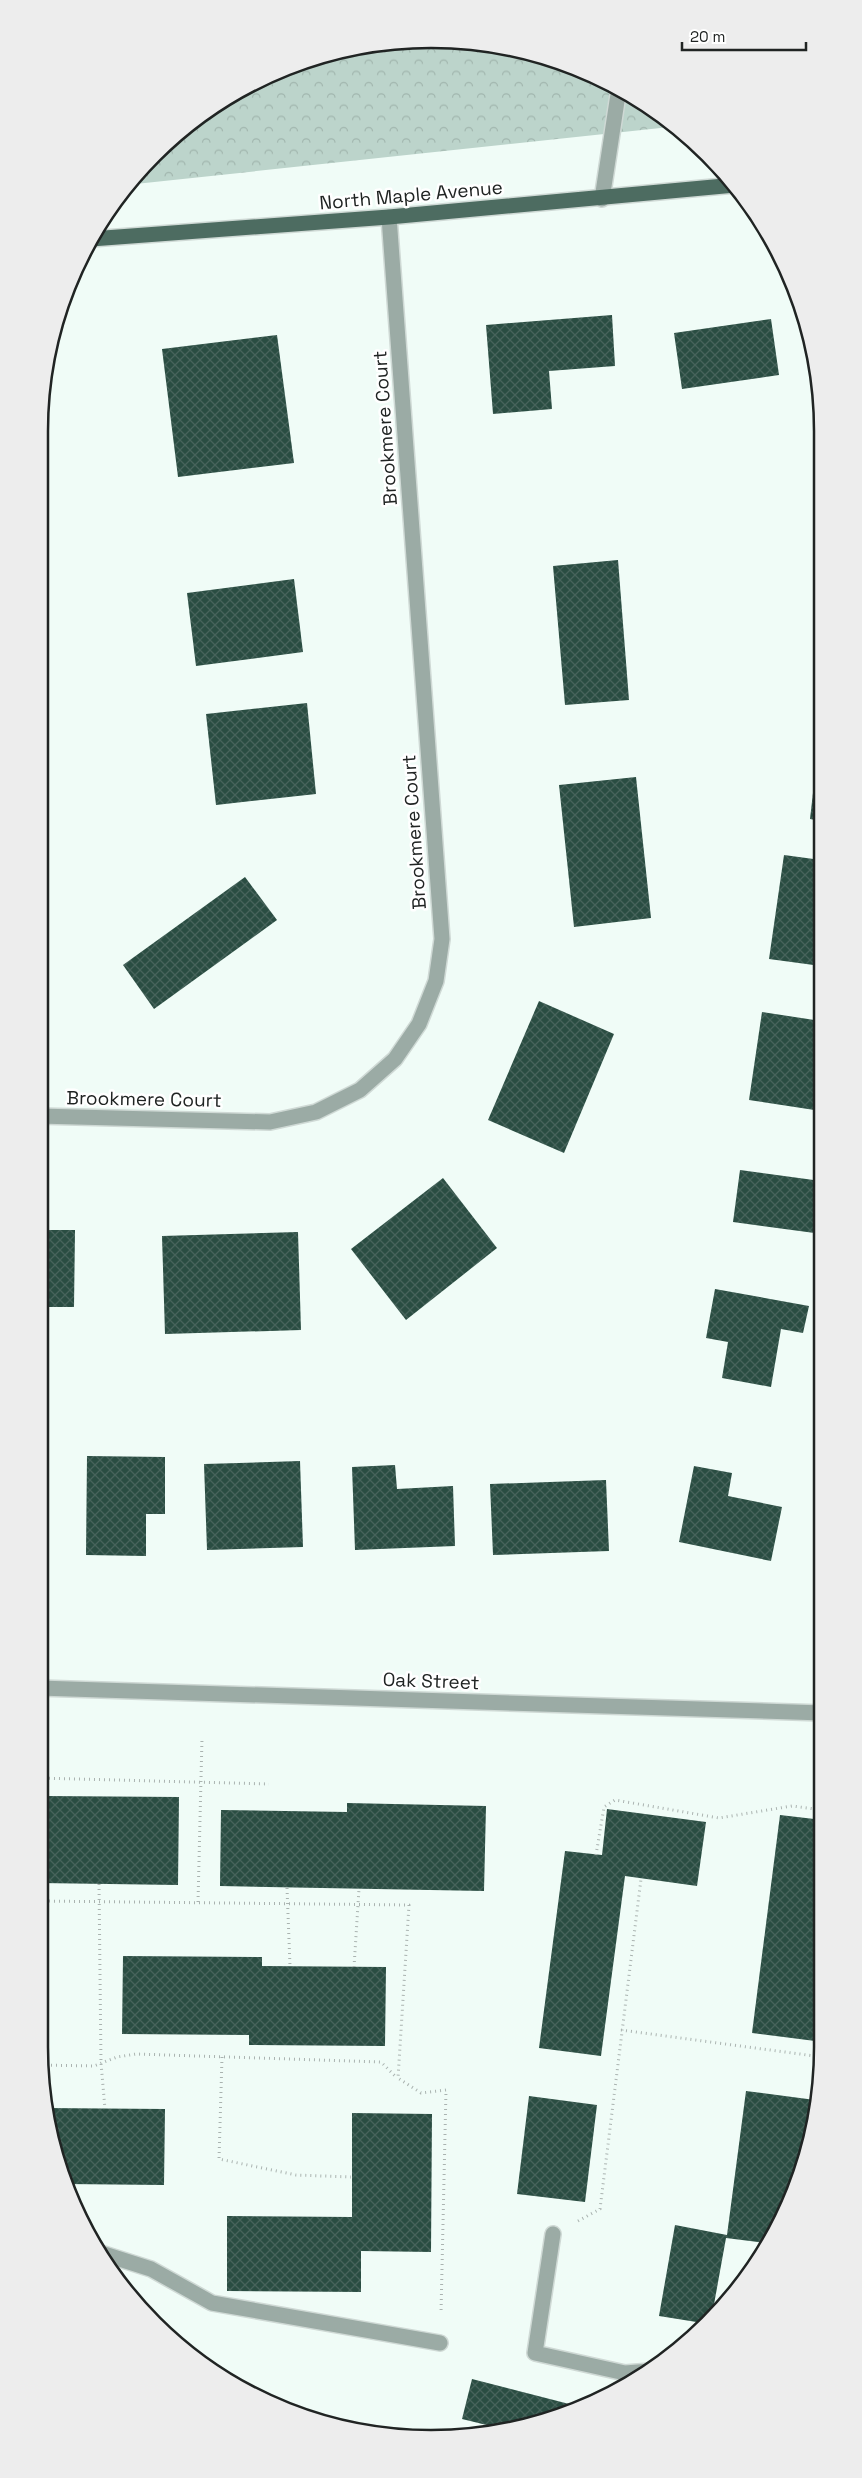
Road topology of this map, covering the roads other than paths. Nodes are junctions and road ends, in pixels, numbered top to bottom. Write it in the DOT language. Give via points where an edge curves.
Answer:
graph roads {
  1 [pos="619,97"];
  2 [pos="725,186"];
  3 [pos="602,199"];
  4 [pos="389,217"];
  5 [pos="99,238"];
  6 [pos="48,1116"];
  7 [pos="48,1688"];
  8 [pos="814,1713"];
  9 [pos="554,2234"];
  10 [pos="109,2256"];
  11 [pos="440,2343"];
  12 [pos="634,2372"];
  1 -- 3 [label="street"];
  2 -- 3 [label="main road, North Maple Avenue"];
  3 -- 4 [label="main road, North Maple Avenue"];
  4 -- 5 [label="main road, North Maple Avenue"];
  4 -- 6 [label="street, Brookmere Court" via="442,939 436,981 420,1024 395,1059 360,1090 316,1112 270,1122"];
  7 -- 8 [label="street, Oak Street"];
  9 -- 12 [label="street" via="536,2353"];
  10 -- 11 [label="street" via="151,2269 212,2303"];
}
